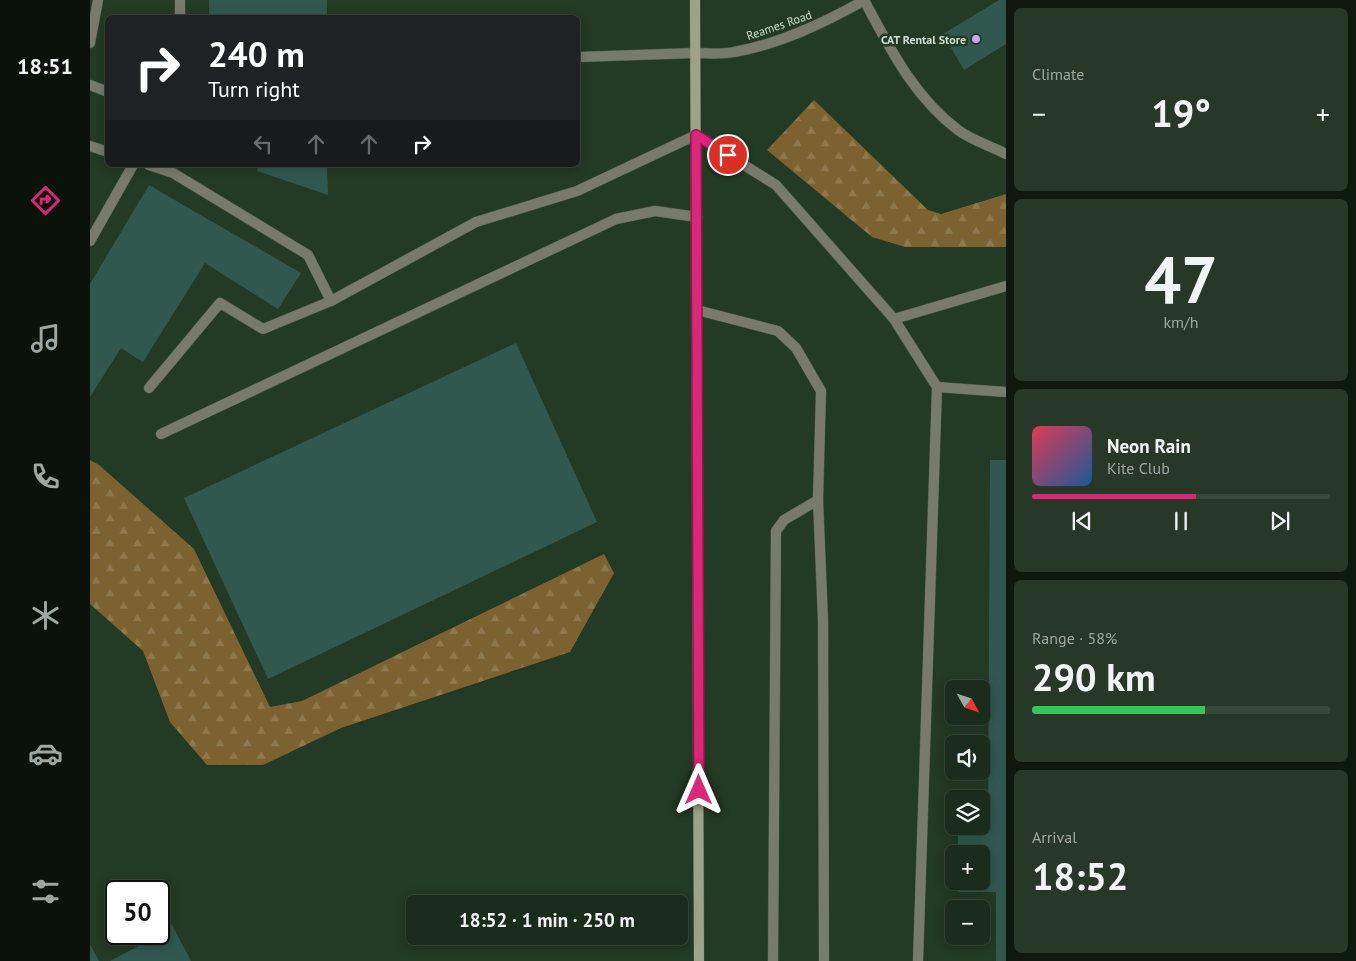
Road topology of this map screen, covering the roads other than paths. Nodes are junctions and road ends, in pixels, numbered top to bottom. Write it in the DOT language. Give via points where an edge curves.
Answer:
graph roads {
  1 [pos="98,0"];
  2 [pos="180,0"];
  3 [pos="695,0"];
  4 [pos="864,0"];
  5 [pos="180,15"];
  6 [pos="90,43"];
  7 [pos="695,53"];
  8 [pos="580,57"];
  9 [pos="90,85"];
  10 [pos="105,91"];
  11 [pos="696,135"];
  12 [pos="90,146"];
  13 [pos="105,151"];
  14 [pos="1006,154"];
  15 [pos="132,167"];
  16 [pos="154,167"];
  17 [pos="697,217"];
  18 [pos="90,241"];
  19 [pos="1006,286"];
  20 [pos="331,301"];
  21 [pos="697,310"];
  22 [pos="894,319"];
  23 [pos="937,387"];
  24 [pos="149,388"];
  25 [pos="1006,392"];
  26 [pos="161,434"];
  27 [pos="818,500"];
  28 [pos="700,961"];
  29 [pos="773,961"];
  30 [pos="824,961"];
  31 [pos="918,961"];
  1 -- 6 [label="street"];
  2 -- 5 [label="street"];
  3 -- 7 [label="main road"];
  4 -- 7 [label="street, Reames Road" via="812,28 759,46 732,53"];
  4 -- 14 [label="street" via="905,75 930,106 959,131"];
  7 -- 8 [label="street, Reames Road"];
  7 -- 11 [label="main road"];
  9 -- 10 [label="street"];
  11 -- 17 [label="main road"];
  11 -- 20 [label="street" via="577,191 476,222"];
  11 -- 22 [label="street" via="776,186"];
  12 -- 13 [label="street"];
  15 -- 18 [label="street"];
  16 -- 20 [label="street" via="173,173 308,255"];
  17 -- 21 [label="main road"];
  17 -- 26 [label="street" via="655,211 616,219"];
  19 -- 22 [label="street"];
  20 -- 24 [label="street" via="263,329 220,303"];
  21 -- 27 [label="street" via="778,331 796,348 821,391"];
  21 -- 28 [label="main road"];
  22 -- 23 [label="street"];
  23 -- 25 [label="street"];
  23 -- 31 [label="street"];
  27 -- 29 [label="street" via="784,520 776,531"];
  27 -- 30 [label="street" via="823,620"];
}
